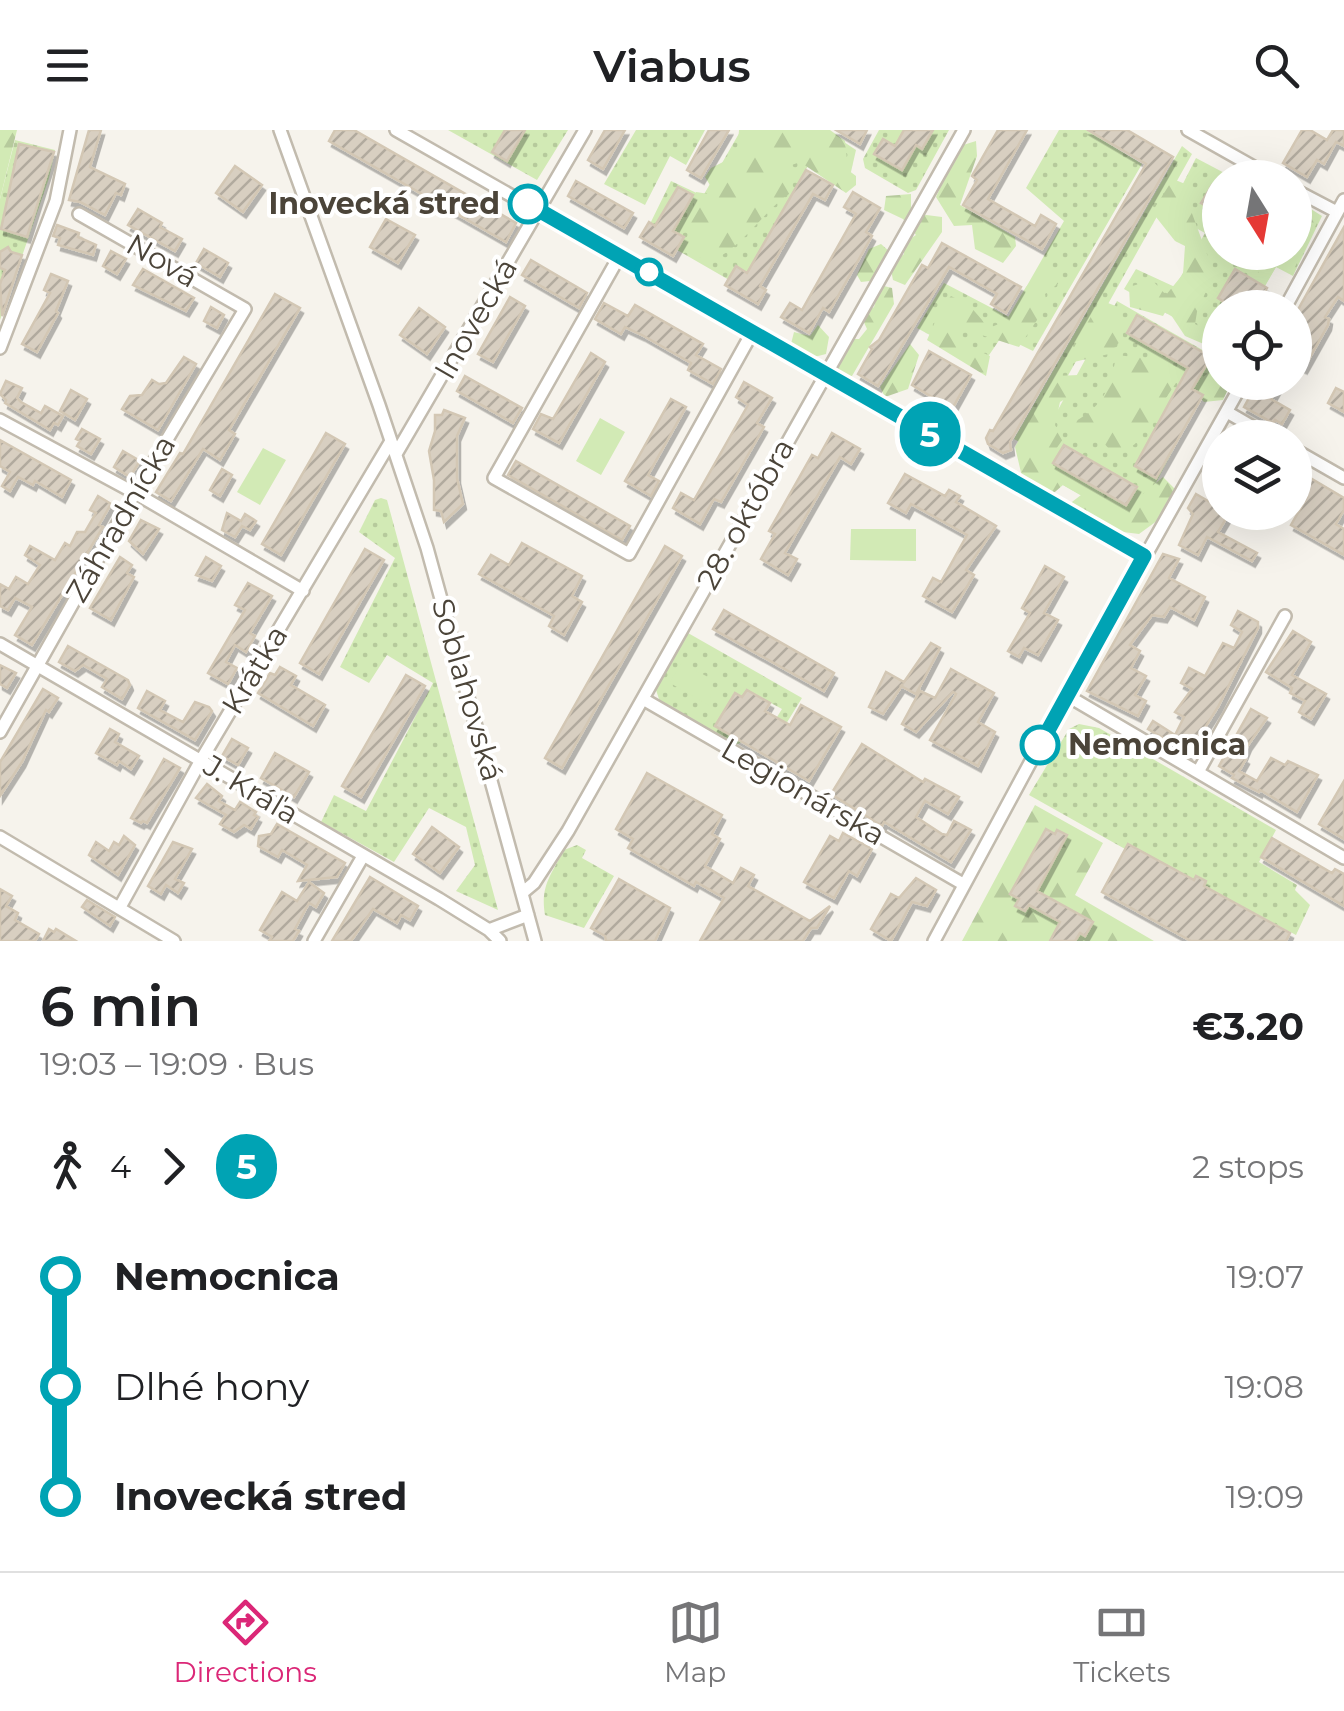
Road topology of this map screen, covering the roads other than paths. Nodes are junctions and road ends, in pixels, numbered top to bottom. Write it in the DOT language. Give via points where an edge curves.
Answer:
graph roads {
  1 [pos="70,130"];
  2 [pos="280,130"];
  3 [pos="396,130"];
  4 [pos="585,130"];
  5 [pos="964,130"];
  6 [pos="1193,131"];
  7 [pos="1242,160"];
  8 [pos="1312,199"];
  9 [pos="1344,200"];
  10 [pos="540,210"];
  11 [pos="1337,212"];
  12 [pos="79,214"];
  13 [pos="620,255"];
  14 [pos="1295,290"];
  15 [pos="246,309"];
  16 [pos="753,331"];
  17 [pos="0,348"];
  18 [pos="826,372"];
  19 [pos="1233,400"];
  20 [pos="1227,412"];
  21 [pos="0,420"];
  22 [pos="1241,420"];
  23 [pos="391,441"];
  24 [pos="396,454"];
  25 [pos="1312,460"];
  26 [pos="1344,478"];
  27 [pos="135,493"];
  28 [pos="1144,556"];
  29 [pos="303,591"];
  30 [pos="1285,616"];
  31 [pos="0,644"];
  32 [pos="37,666"];
  33 [pos="1068,696"];
  34 [pos="643,699"];
  35 [pos="0,732"];
  36 [pos="201,760"];
  37 [pos="1198,772"];
  38 [pos="0,838"];
  39 [pos="363,856"];
  40 [pos="1344,858"];
  41 [pos="964,884"];
  42 [pos="522,893"];
  43 [pos="120,906"];
  44 [pos="528,915"];
  45 [pos="489,930"];
  46 [pos="174,941"];
  47 [pos="314,941"];
  48 [pos="500,941"];
  49 [pos="535,941"];
  50 [pos="934,941"];
  1 -- 17 [label="street" via="56,201"];
  2 -- 23 [label="street, Soblahovská"];
  3 -- 10 [label="street"];
  4 -- 10 [label="street, Inovecká"];
  5 -- 18 [label="street, 28. októbra"];
  6 -- 7 [label="street"];
  8 -- 11 [label="street"];
  9 -- 11 [label="street"];
  10 -- 13 [label="street"];
  10 -- 24 [label="street, Inovecká"];
  11 -- 14 [label="street"];
  12 -- 15 [label="street, Nová"];
  13 -- 16 [label="street"];
  13 -- 16 [label="street" via="494,478 630,554"];
  15 -- 27 [label="street, Záhradnícka"];
  16 -- 18 [label="street"];
  18 -- 28 [label="street"];
  18 -- 34 [label="street, 28. októbra"];
  19 -- 20 [label="street"];
  20 -- 22 [label="street"];
  20 -- 28 [label="street"];
  21 -- 27 [label="street"];
  23 -- 24 [label="street, Soblahovská"];
  23 -- 29 [label="street"];
  24 -- 42 [label="street, Soblahovská"];
  25 -- 26 [label="street"];
  27 -- 29 [label="street"];
  27 -- 32 [label="street, Záhradnícka"];
  28 -- 33 [label="street"];
  29 -- 36 [label="street, Krátka"];
  30 -- 37 [label="street"];
  31 -- 32 [label="street, J. Kráľa"];
  32 -- 35 [label="street, Záhradnícka"];
  32 -- 36 [label="street, J. Kráľa"];
  33 -- 37 [label="street"];
  33 -- 41 [label="street"];
  34 -- 41 [label="street, Legionárska"];
  34 -- 42 [label="street, 28. októbra" via="568,831"];
  36 -- 39 [label="street, J. Kráľa"];
  36 -- 43 [label="street, Krátka"];
  37 -- 40 [label="street"];
  38 -- 43 [label="street"];
  39 -- 45 [label="street, J. Kráľa"];
  39 -- 47 [label="street"];
  41 -- 50 [label="street"];
  42 -- 44 [label="street, Soblahovská"];
  43 -- 46 [label="street"];
  44 -- 45 [label="street"];
  44 -- 49 [label="street, Soblahovská"];
  45 -- 48 [label="street, J. Kráľa"];
}
